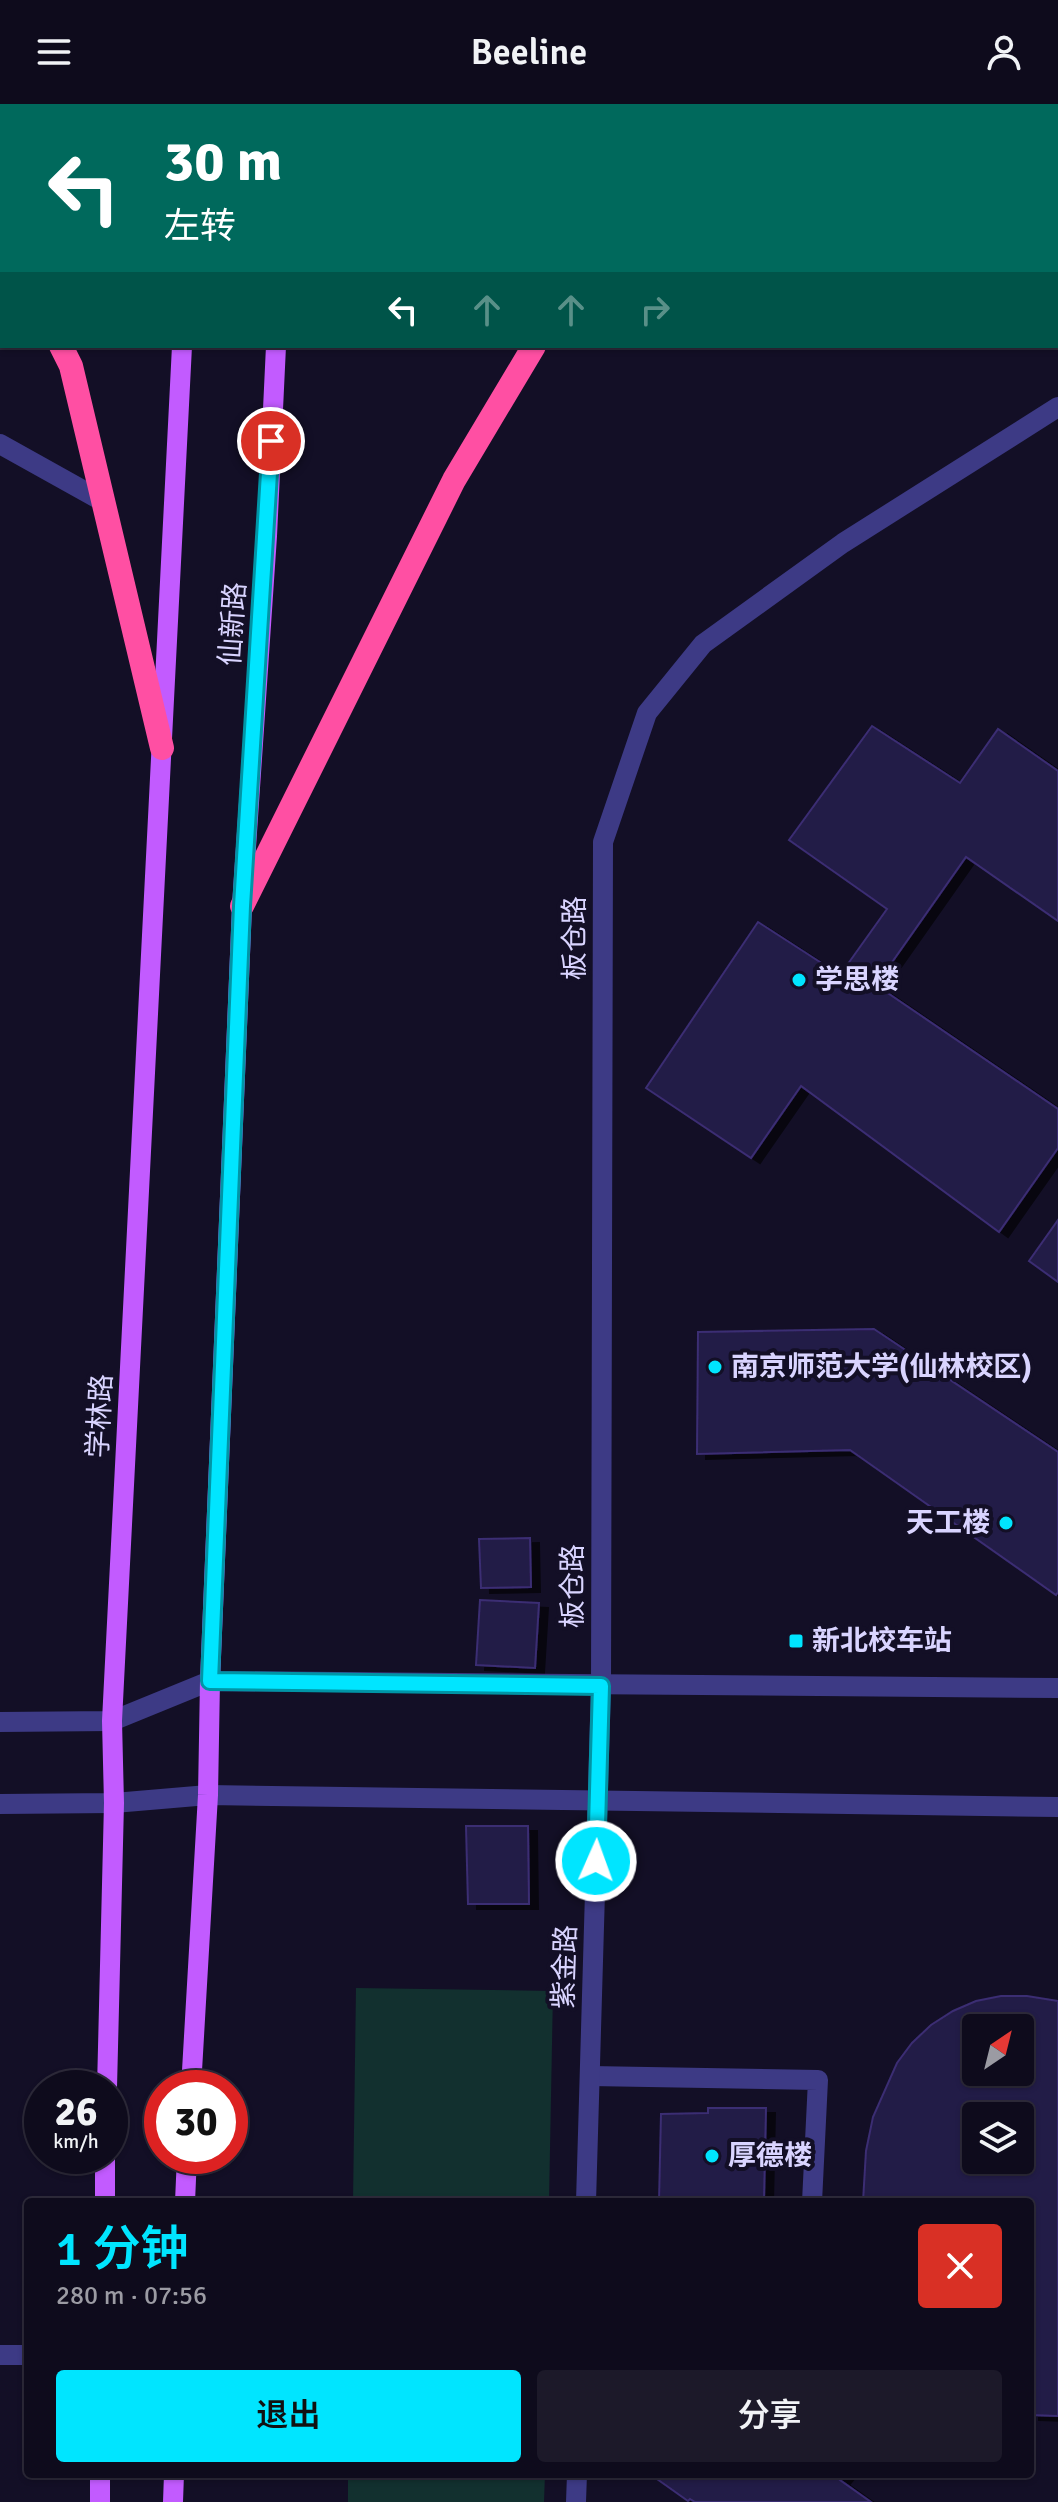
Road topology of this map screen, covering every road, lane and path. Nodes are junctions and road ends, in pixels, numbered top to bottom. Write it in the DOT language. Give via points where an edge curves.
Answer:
graph roads {
  1 [pos="62,348"];
  2 [pos="182,348"];
  3 [pos="276,348"];
  4 [pos="533,348"];
  5 [pos="1058,407"];
  6 [pos="0,444"];
  7 [pos="104,502"];
  8 [pos="162,748"];
  9 [pos="242,906"];
  10 [pos="210,1681"];
  11 [pos="601,1686"];
  12 [pos="1058,1688"];
  13 [pos="112,1721"];
  14 [pos="0,1722"];
  15 [pos="208,1795"];
  16 [pos="598,1800"];
  17 [pos="114,1803"];
  18 [pos="0,1804"];
  19 [pos="1058,1807"];
  20 [pos="107,2070"];
  21 [pos="192,2070"];
  22 [pos="590,2076"];
  23 [pos="105,2174"];
  24 [pos="186,2174"];
  25 [pos="105,2198"];
  26 [pos="185,2198"];
  27 [pos="586,2198"];
  28 [pos="812,2198"];
  29 [pos="0,2355"];
  30 [pos="24,2355"];
  31 [pos="100,2478"];
  32 [pos="174,2478"];
  33 [pos="577,2478"];
  34 [pos="100,2502"];
  35 [pos="173,2502"];
  36 [pos="576,2502"];
  1 -- 7 [label="highway"];
  2 -- 8 [label="main road"];
  3 -- 9 [label="main road, 仙新路"];
  4 -- 9 [label="highway" via="454,480"];
  5 -- 11 [label="street, 板仓路" via="843,543 703,644 647,713 603,842"];
  6 -- 7 [label="street"];
  7 -- 8 [label="highway"];
  8 -- 13 [label="main road, 学林路"];
  9 -- 10 [label="main road"];
  10 -- 11 [label="street"];
  10 -- 13 [label="street"];
  10 -- 15 [label="main road"];
  11 -- 12 [label="street"];
  11 -- 16 [label="street, 紫金路"];
  13 -- 14 [label="street"];
  13 -- 17 [label="main road, 学林路"];
  15 -- 16 [label="street"];
  15 -- 17 [label="street"];
  15 -- 21 [label="main road"];
  16 -- 19 [label="street"];
  16 -- 22 [label="street, 紫金路"];
  17 -- 18 [label="street"];
  17 -- 20 [label="main road, 学林路"];
  22 -- 27 [label="street, 紫金路"];
  22 -- 28 [label="street" via="818,2080"];
  23 -- 25 [label="main road"];
  24 -- 26 [label="main road"];
  29 -- 30 [label="street"];
  31 -- 34 [label="main road"];
  32 -- 35 [label="main road"];
  33 -- 36 [label="street"];
}
